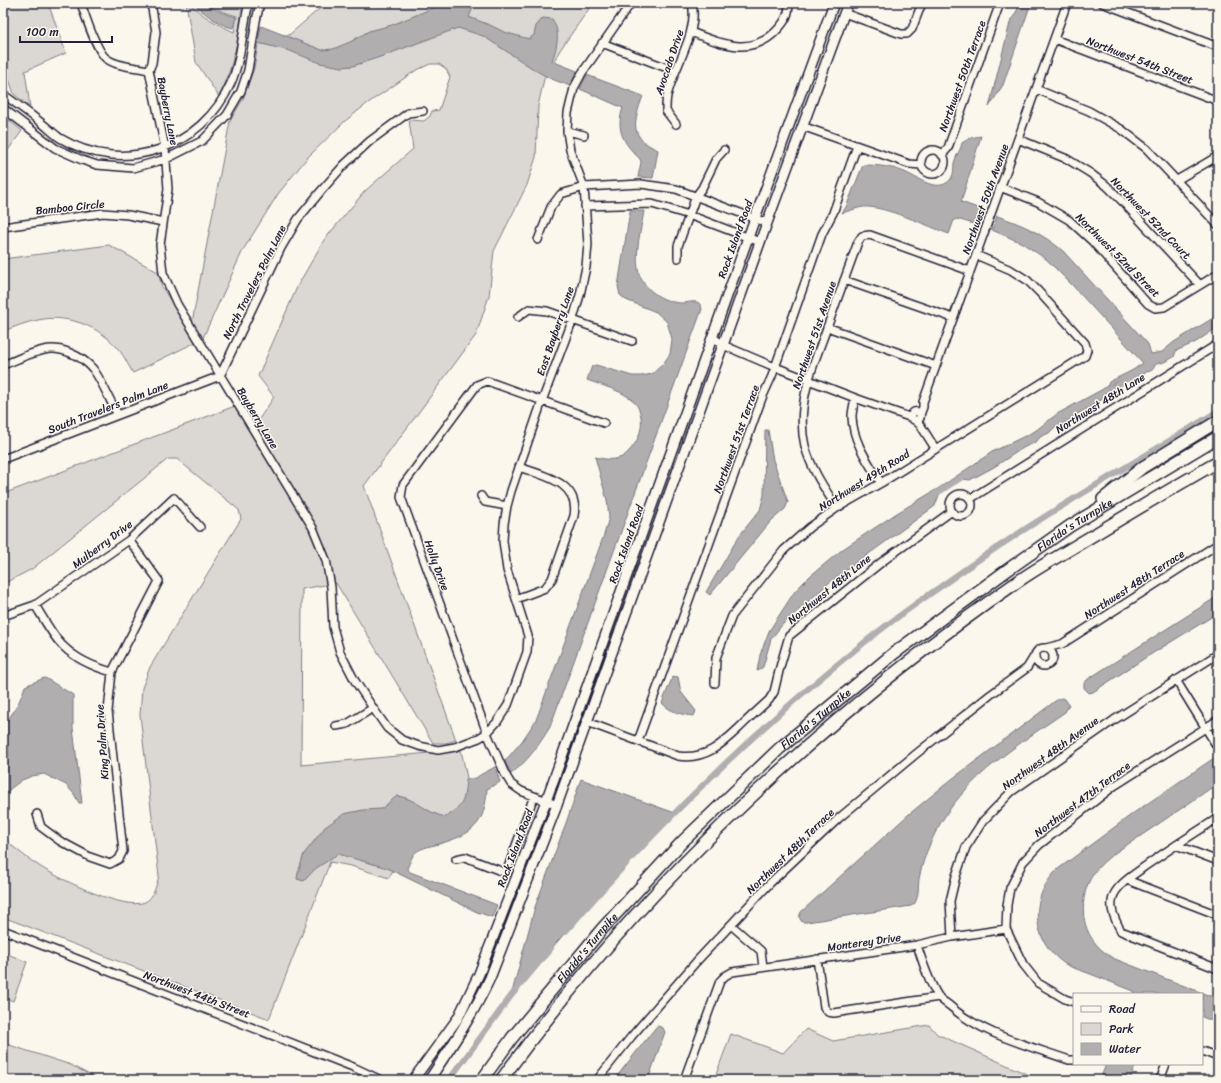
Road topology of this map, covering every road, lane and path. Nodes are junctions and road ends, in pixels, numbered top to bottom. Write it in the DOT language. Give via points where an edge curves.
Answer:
graph roads {
  1 [pos="81,3"];
  2 [pos="151,3"];
  3 [pos="248,3"];
  4 [pos="260,3"];
  5 [pos="631,3"];
  6 [pos="692,3"];
  7 [pos="789,3"];
  8 [pos="834,3"];
  9 [pos="848,3"];
  10 [pos="922,3"];
  11 [pos="1000,3"];
  12 [pos="1067,3"];
  13 [pos="1102,3"];
  14 [pos="844,13"];
  15 [pos="691,32"];
  16 [pos="1054,39"];
  17 [pos="602,43"];
  18 [pos="1218,47"];
  19 [pos="149,70"];
  20 [pos="675,71"];
  21 [pos="1036,89"];
  22 [pos="3,96"];
  23 [pos="1218,102"];
  24 [pos="3,108"];
  25 [pos="423,111"];
  26 [pos="676,124"];
  27 [pos="802,126"];
  28 [pos="567,131"];
  29 [pos="584,135"];
  30 [pos="1018,139"];
  31 [pos="857,146"];
  32 [pos="165,148"];
  33 [pos="724,150"];
  34 [pos="942,154"];
  35 [pos="1218,156"];
  36 [pos="166,159"];
  37 [pos="921,164"];
  38 [pos="1177,180"];
  39 [pos="584,187"];
  40 [pos="1000,187"];
  41 [pos="696,196"];
  42 [pos="585,206"];
  43 [pos="689,215"];
  44 [pos="755,218"];
  45 [pos="163,222"];
  46 [pos="766,223"];
  47 [pos="3,226"];
  48 [pos="1218,226"];
  49 [pos="748,238"];
  50 [pos="538,240"];
  51 [pos="760,242"];
  52 [pos="976,255"];
  53 [pos="678,258"];
  54 [pos="970,272"];
  55 [pos="1218,274"];
  56 [pos="844,280"];
  57 [pos="1200,285"];
  58 [pos="518,317"];
  59 [pos="953,318"];
  60 [pos="573,319"];
  61 [pos="827,327"];
  62 [pos="713,337"];
  63 [pos="632,341"];
  64 [pos="1218,344"];
  65 [pos="723,345"];
  66 [pos="3,364"];
  67 [pos="775,366"];
  68 [pos="936,366"];
  69 [pos="220,376"];
  70 [pos="808,380"];
  71 [pos="855,398"];
  72 [pos="542,401"];
  73 [pos="118,415"];
  74 [pos="916,416"];
  75 [pos="1218,421"];
  76 [pos="604,423"];
  77 [pos="1218,437"];
  78 [pos="935,448"];
  79 [pos="3,459"];
  80 [pos="1218,462"];
  81 [pos="519,467"];
  82 [pos="881,483"];
  83 [pos="481,496"];
  84 [pos="972,497"];
  85 [pos="507,506"];
  86 [pos="837,508"];
  87 [pos="952,511"];
  88 [pos="200,526"];
  89 [pos="1070,526"];
  90 [pos="129,540"];
  91 [pos="1218,544"];
  92 [pos="516,599"];
  93 [pos="35,605"];
  94 [pos="3,616"];
  95 [pos="1062,644"];
  96 [pos="1046,648"];
  97 [pos="1218,654"];
  98 [pos="1035,655"];
  99 [pos="1053,660"];
  100 [pos="1043,666"];
  101 [pos="1027,668"];
  102 [pos="112,672"];
  103 [pos="1176,680"];
  104 [pos="715,683"];
  105 [pos="373,708"];
  106 [pos="1218,720"];
  107 [pos="587,722"];
  108 [pos="336,726"];
  109 [pos="1206,728"];
  110 [pos="487,733"];
  111 [pos="638,741"];
  112 [pos="1218,748"];
  113 [pos="534,796"];
  114 [pos="546,801"];
  115 [pos="557,805"];
  116 [pos="37,814"];
  117 [pos="1218,818"];
  118 [pos="1176,844"];
  119 [pos="456,859"];
  120 [pos="1218,861"];
  121 [pos="1127,880"];
  122 [pos="1218,915"];
  123 [pos="731,925"];
  124 [pos="1006,929"];
  125 [pos="3,930"];
  126 [pos="952,937"];
  127 [pos="917,945"];
  128 [pos="817,959"];
  129 [pos="763,967"];
  130 [pos="1218,970"];
  131 [pos="939,997"];
  132 [pos="1073,1002"];
  133 [pos="463,1008"];
  134 [pos="472,1013"];
  135 [pos="1203,1051"];
  136 [pos="1218,1057"];
  137 [pos="1073,1060"];
  138 [pos="1166,1065"];
  139 [pos="381,1080"];
  140 [pos="413,1080"];
  141 [pos="429,1080"];
  142 [pos="482,1080"];
  143 [pos="501,1080"];
  144 [pos="597,1080"];
  145 [pos="684,1080"];
  146 [pos="1160,1080"];
  1 -- 19 [label="street" via="98,49 106,59"];
  2 -- 19 [label="street, Bayberry Lane" via="156,32"];
  3 -- 32 [label="street" via="237,67 218,108 192,133"];
  4 -- 36 [label="street" via="248,70 241,91 227,115 202,141"];
  5 -- 17 [label="street, East Bayberry Lane"];
  6 -- 15 [label="street, Avocado Drive" via="694,11"];
  7 -- 15 [label="street" via="785,20 774,33 753,44 740,47 722,44"];
  8 -- 44 [label="main road, Rock Island Road"];
  9 -- 14 [label="main road"];
  10 -- 14 [label="street" via="912,29 907,34"];
  11 -- 34 [label="street, Northwest 50th Terrace" via="948,148"];
  12 -- 16 [label="street, Northwest 50th Avenue"];
  13 -- 18 [label="street"];
  14 -- 27 [label="main road"];
  15 -- 20 [label="street, Avocado Drive"];
  16 -- 21 [label="street, Northwest 50th Avenue"];
  16 -- 23 [label="street, Northwest 54th Street"];
  17 -- 20 [label="street"];
  17 -- 28 [label="street, East Bayberry Lane" via="574,88"];
  19 -- 32 [label="street, Bayberry Lane"];
  20 -- 26 [label="street, Avocado Drive" via="666,97 666,111"];
  21 -- 30 [label="street, Northwest 50th Avenue"];
  21 -- 38 [label="street" via="1089,111 1121,129 1147,149"];
  22 -- 32 [label="street" via="60,138 84,149 105,155 134,156"];
  24 -- 36 [label="street" via="55,148 97,165 133,168"];
  25 -- 69 [label="street, North Travelers Palm Lane" via="408,113 370,141 321,190 298,220 281,248"];
  27 -- 31 [label="street"];
  27 -- 46 [label="main road"];
  28 -- 29 [label="street"];
  28 -- 39 [label="street, East Bayberry Lane" via="570,150"];
  30 -- 40 [label="street, Northwest 50th Avenue"];
  30 -- 57 [label="street, Northwest 52nd Court" via="1067,160 1107,186"];
  31 -- 37 [label="street" via="909,164"];
  31 -- 67 [label="street, Northwest 51st Terrace" via="833,213 822,234"];
  32 -- 36 [label="street, Bayberry Lane"];
  33 -- 41 [label="street" via="716,159"];
  34 -- 37 [label="street" via="929,151 923,155"];
  34 -- 37 [label="street" via="944,166 936,174 925,172"];
  35 -- 38 [label="street"];
  36 -- 45 [label="street, Bayberry Lane" via="168,189"];
  38 -- 48 [label="street"];
  39 -- 41 [label="street" via="641,184 676,189"];
  39 -- 42 [label="street, East Bayberry Lane"];
  39 -- 50 [label="street" via="561,194 551,207"];
  40 -- 52 [label="street, Northwest 50th Avenue"];
  40 -- 57 [label="street, Northwest 52nd Street" via="1038,202 1069,220 1092,241 1148,304 1156,308 1164,307"];
  41 -- 43 [label="street"];
  41 -- 44 [label="street"];
  42 -- 43 [label="street" via="652,204"];
  42 -- 60 [label="street, East Bayberry Lane" via="588,244 586,267"];
  43 -- 49 [label="street"];
  43 -- 53 [label="street" via="678,246"];
  44 -- 46 [label="street"];
  44 -- 49 [label="main road, Rock Island Road"];
  45 -- 47 [label="street, Bamboo Circle" via="128,215 103,214"];
  45 -- 69 [label="street, Bayberry Lane" via="160,245 163,272 177,304"];
  46 -- 51 [label="main road"];
  49 -- 51 [label="street"];
  49 -- 62 [label="main road, Rock Island Road"];
  51 -- 65 [label="main road"];
  52 -- 54 [label="street, Northwest 50th Avenue"];
  52 -- 78 [label="street, Northwest 49th Road" via="1027,280 1085,343 1087,350 1085,356"];
  54 -- 56 [label="street, Northwest 51st Avenue" via="870,236 862,236"];
  54 -- 59 [label="street, Northwest 50th Avenue"];
  55 -- 57 [label="street"];
  56 -- 59 [label="street"];
  56 -- 61 [label="street, Northwest 51st Avenue"];
  58 -- 60 [label="street" via="529,309 547,311"];
  59 -- 68 [label="street, Northwest 50th Avenue"];
  60 -- 63 [label="street"];
  60 -- 72 [label="street, East Bayberry Lane"];
  61 -- 68 [label="street"];
  61 -- 70 [label="street, Northwest 51st Avenue"];
  62 -- 65 [label="street"];
  62 -- 114 [label="main road, Rock Island Road"];
  64 -- 84 [label="street, Northwest 48th Lane"];
  65 -- 67 [label="street"];
  65 -- 107 [label="main road"];
  66 -- 73 [label="street" via="44,350 57,349 71,353 94,370"];
  67 -- 70 [label="street"];
  67 -- 111 [label="street, Northwest 51st Terrace"];
  68 -- 74 [label="street, Northwest 50th Avenue"];
  69 -- 73 [label="street, South Travelers Palm Lane"];
  69 -- 105 [label="street, Bayberry Lane" via="313,528 326,560 333,627 340,652"];
  70 -- 71 [label="street"];
  70 -- 86 [label="street, Northwest 51st Avenue" via="802,405 805,447 814,470"];
  71 -- 74 [label="street" via="901,414"];
  71 -- 82 [label="street" via="852,416 855,436"];
  72 -- 76 [label="street, Holly Drive"];
  72 -- 81 [label="street, East Bayberry Lane"];
  72 -- 110 [label="street, Holly Drive" via="487,382 477,386 403,486 401,497"];
  73 -- 79 [label="street, South Travelers Palm Lane"];
  74 -- 78 [label="street"];
  75 -- 89 [label="highway" via="1143,467"];
  77 -- 89 [label="highway, Florida's Turnpike"];
  78 -- 82 [label="street, Northwest 49th Road"];
  80 -- 143 [label="highway, Florida's Turnpike" via="1022,578 906,662 795,756 695,851 614,938"];
  81 -- 85 [label="street, East Bayberry Lane"];
  81 -- 92 [label="street" via="562,484 574,499 575,509 552,578 545,588"];
  82 -- 86 [label="street, Northwest 49th Road"];
  83 -- 85 [label="street" via="485,502"];
  84 -- 87 [label="street" via="956,495 951,501"];
  84 -- 87 [label="street" via="968,514 961,516"];
  85 -- 92 [label="street, East Bayberry Lane" via="503,541 507,570"];
  86 -- 104 [label="street, Northwest 49th Road" via="784,550 732,616 716,658"];
  87 -- 111 [label="street, Northwest 48th Lane" via="883,561 789,636 774,692 769,700 716,749 698,756 682,757"];
  88 -- 90 [label="street, Mulberry Drive" via="174,498"];
  89 -- 142 [label="highway, Florida's Turnpike" via="893,654 780,748 682,842 602,929 512,1038"];
  90 -- 93 [label="street, Mulberry Drive"];
  90 -- 102 [label="street, King Palm Drive" via="158,581"];
  91 -- 95 [label="street, Northwest 48th Terrace"];
  92 -- 110 [label="street, East Bayberry Lane" via="528,636 527,652 508,705"];
  93 -- 94 [label="street, Mulberry Drive"];
  93 -- 102 [label="street" via="62,646 78,659"];
  95 -- 96 [label="street, Northwest 48th Terrace"];
  95 -- 99 [label="street, Northwest 48th Terrace"];
  96 -- 98 [label="street, Northwest 48th Terrace" via="1038,650"];
  96 -- 99 [label="street" via="1051,651"];
  97 -- 103 [label="street, Northwest 48th Avenue"];
  98 -- 100 [label="street" via="1037,663"];
  98 -- 101 [label="street, Northwest 48th Terrace"];
  99 -- 100 [label="street, Northwest 48th Terrace"];
  100 -- 101 [label="street, Northwest 48th Terrace"];
  101 -- 123 [label="street, Northwest 48th Terrace" via="916,754 839,818 770,883"];
  102 -- 116 [label="street, King Palm Drive" via="108,712 123,851 119,859 110,864 90,858 41,827"];
  103 -- 109 [label="street"];
  103 -- 126 [label="street, Northwest 48th Avenue" via="1011,792 983,821 966,847 956,876 950,901"];
  105 -- 108 [label="street" via="347,724"];
  105 -- 110 [label="street, Bayberry Lane" via="387,728 402,740 419,746 438,750 455,747"];
  106 -- 109 [label="street, Northwest 47th Terrace"];
  107 -- 111 [label="street, Northwest 48th Lane"];
  107 -- 115 [label="main road"];
  109 -- 112 [label="street"];
  109 -- 124 [label="street, Northwest 47th Terrace" via="1114,786 1039,845 1023,862 1010,888"];
  110 -- 113 [label="street, Holly Drive" via="504,774 511,784"];
  113 -- 114 [label="street, Holly Drive"];
  113 -- 119 [label="street" via="506,873 465,857"];
  114 -- 115 [label="street, Holly Drive"];
  114 -- 133 [label="main road, Rock Island Road" via="479,974"];
  115 -- 134 [label="main road" via="490,978"];
  117 -- 118 [label="street"];
  118 -- 120 [label="street"];
  118 -- 121 [label="street"];
  121 -- 122 [label="street"];
  121 -- 130 [label="street" via="1115,891 1111,906 1120,931"];
  123 -- 129 [label="street" via="761,951"];
  123 -- 144 [label="street, Northwest 48th Terrace" via="636,1031"];
  124 -- 126 [label="street, Monterey Drive"];
  124 -- 132 [label="street" via="1023,964 1038,983"];
  125 -- 139 [label="street, Northwest 44th Street"];
  126 -- 127 [label="street, Monterey Drive"];
  127 -- 128 [label="street, Monterey Drive"];
  127 -- 131 [label="street" via="926,972"];
  128 -- 129 [label="street, Monterey Drive"];
  128 -- 131 [label="street" via="824,1007 828,1012"];
  129 -- 145 [label="street, Monterey Drive" via="732,972 720,982"];
  131 -- 137 [label="street" via="976,1025"];
  133 -- 134 [label="main road"];
  133 -- 140 [label="main road, Rock Island Road"];
  134 -- 141 [label="main road"];
  135 -- 136 [label="street"];
  138 -- 146 [label="street"];
}
